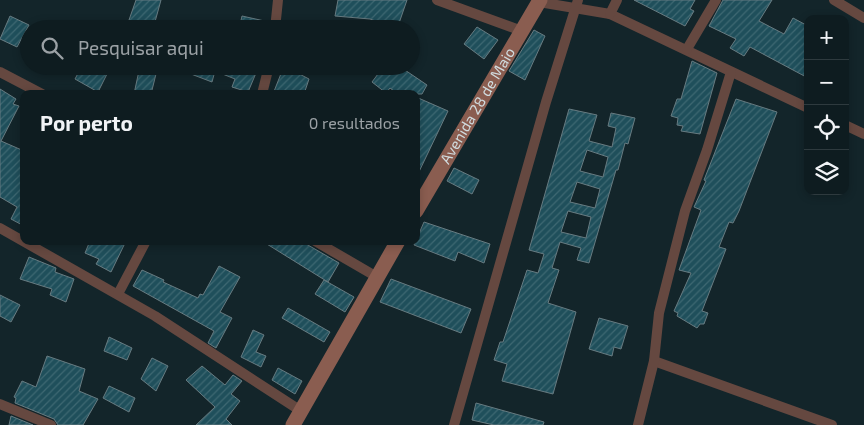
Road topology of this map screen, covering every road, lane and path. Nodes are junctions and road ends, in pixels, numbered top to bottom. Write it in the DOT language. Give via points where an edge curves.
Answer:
graph roads {
  1 [pos="278,0"];
  2 [pos="438,0"];
  3 [pos="617,0"];
  4 [pos="716,0"];
  5 [pos="834,0"];
  6 [pos="540,1"];
  7 [pos="577,4"];
  8 [pos="610,14"];
  9 [pos="864,18"];
  10 [pos="276,20"];
  11 [pos="522,31"];
  12 [pos="687,49"];
  13 [pos="0,72"];
  14 [pos="731,72"];
  15 [pos="267,75"];
  16 [pos="34,90"];
  17 [pos="263,90"];
  18 [pos="804,106"];
  19 [pos="849,127"];
  20 [pos="864,134"];
  21 [pos="420,204"];
  22 [pos="0,228"];
  23 [pos="20,239"];
  24 [pos="30,245"];
  25 [pos="144,245"];
  26 [pos="322,245"];
  27 [pos="396,245"];
  28 [pos="378,277"];
  29 [pos="118,294"];
  30 [pos="654,361"];
  31 [pos="0,404"];
  32 [pos="301,411"];
  33 [pos="50,425"];
  34 [pos="293,425"];
  35 [pos="454,425"];
  36 [pos="638,425"];
  37 [pos="832,425"];
  1 -- 10 [label="street"];
  2 -- 11 [label="street"];
  3 -- 8 [label="street"];
  4 -- 12 [label="street"];
  5 -- 9 [label="street"];
  6 -- 7 [label="street"];
  6 -- 11 [label="street, Avenida 28 de Maio"];
  7 -- 8 [label="street"];
  7 -- 35 [label="street"];
  8 -- 12 [label="street"];
  11 -- 21 [label="street, Avenida 28 de Maio"];
  12 -- 14 [label="street"];
  13 -- 16 [label="street"];
  14 -- 18 [label="street"];
  14 -- 30 [label="street" via="683,220 659,313"];
  15 -- 17 [label="street"];
  19 -- 20 [label="street"];
  22 -- 23 [label="street"];
  24 -- 29 [label="street"];
  25 -- 29 [label="street"];
  26 -- 28 [label="street"];
  27 -- 28 [label="street"];
  28 -- 32 [label="street"];
  29 -- 32 [label="street"];
  30 -- 36 [label="street"];
  30 -- 37 [label="street"];
  31 -- 33 [label="street"];
  32 -- 34 [label="street"];
}
